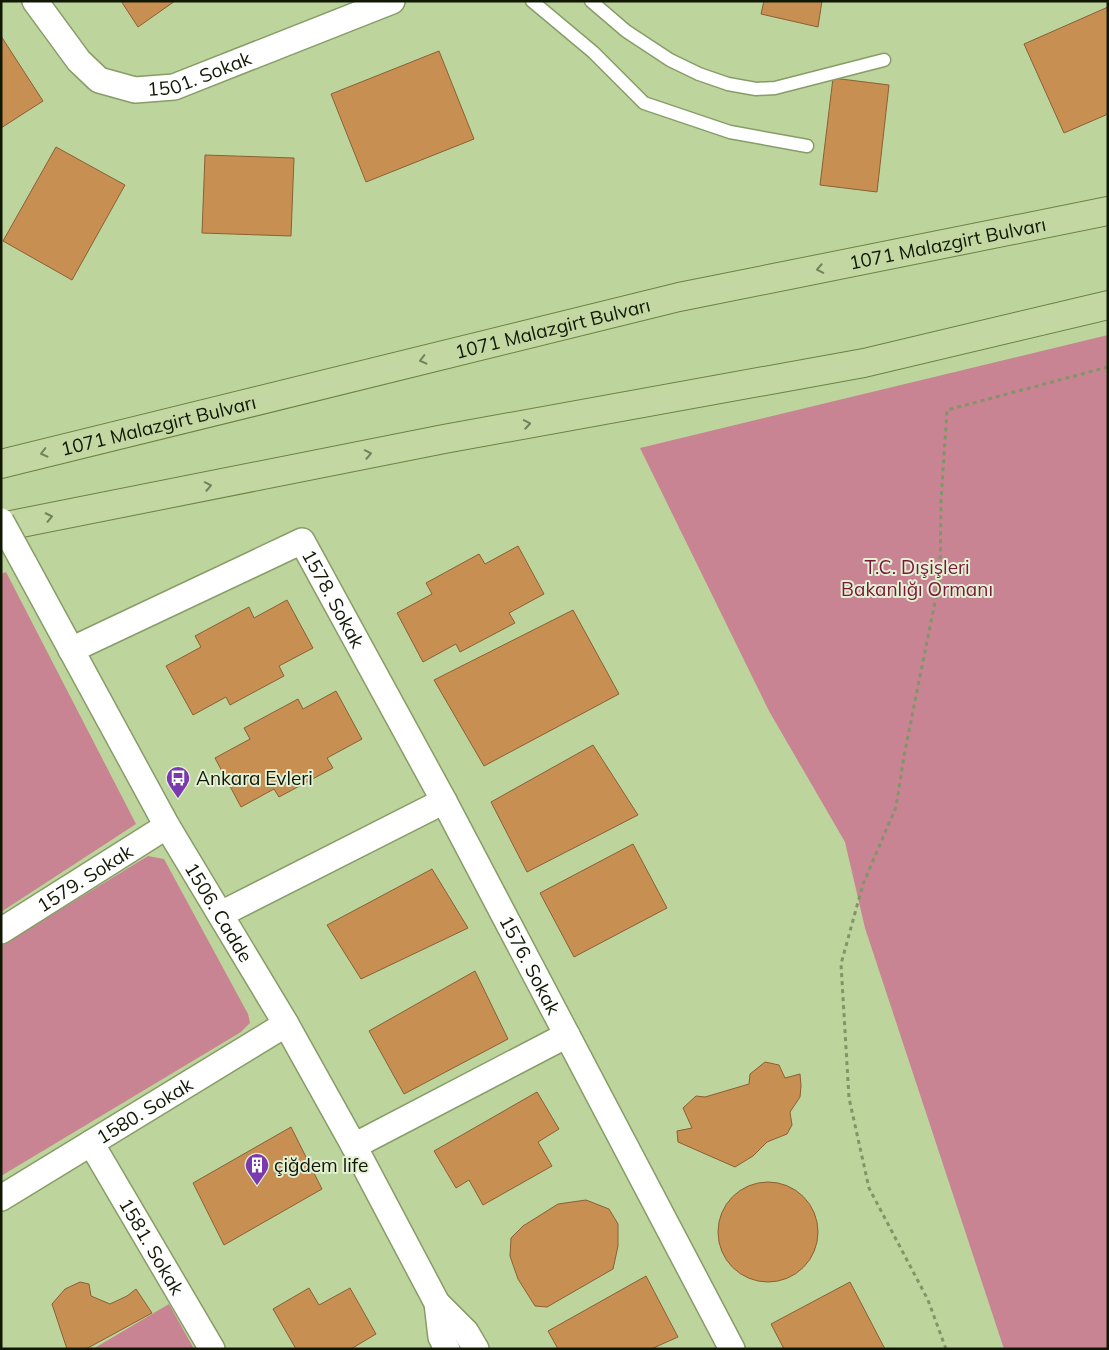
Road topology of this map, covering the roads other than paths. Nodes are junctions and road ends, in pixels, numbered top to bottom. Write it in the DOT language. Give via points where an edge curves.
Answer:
graph roads {
  1 [pos="35,1"];
  2 [pos="392,1"];
  3 [pos="532,1"];
  4 [pos="591,1"];
  5 [pos="884,60"];
  6 [pos="807,146"];
  7 [pos="1108,211"];
  8 [pos="1108,305"];
  9 [pos="1,464"];
  10 [pos="1,521"];
  11 [pos="1,527"];
  12 [pos="71,650"];
  13 [pos="444,801"];
  14 [pos="168,826"];
  15 [pos="221,914"];
  16 [pos="1,931"];
  17 [pos="286,1024"];
  18 [pos="567,1035"];
  19 [pos="91,1143"];
  20 [pos="354,1146"];
  21 [pos="1,1198"];
  22 [pos="437,1303"];
  23 [pos="212,1349"];
  24 [pos="447,1349"];
  25 [pos="476,1349"];
  26 [pos="732,1349"];
  1 -- 2 [label="street, 1501. Sokak" via="79,61 99,80 135,90 174,87"];
  3 -- 6 [label="lane" via="593,52 644,103 730,132"];
  4 -- 5 [label="lane" via="626,31 670,60 728,84 756,89 775,88"];
  7 -- 9 [label="main road, 1071 Malazgirt Bulvarı, one-way" via="679,297"];
  11 -- 8 [label="main road, one-way" via="454,438 864,363"];
  10 -- 12 [label="street, 1506. Cadde, bridge"];
  12 -- 13 [label="street, 1578. Sokak" via="302,541"];
  12 -- 14 [label="street, 1506. Cadde"];
  13 -- 15 [label="street"];
  13 -- 18 [label="street, 1576. Sokak"];
  14 -- 15 [label="street, 1506. Cadde"];
  14 -- 16 [label="street, 1579. Sokak"];
  15 -- 17 [label="street, 1506. Cadde"];
  17 -- 19 [label="street, 1580. Sokak"];
  17 -- 20 [label="street, 1506. Cadde"];
  18 -- 20 [label="street"];
  18 -- 26 [label="street, 1576. Sokak"];
  19 -- 21 [label="street, 1580. Sokak"];
  19 -- 23 [label="street, 1581. Sokak"];
  20 -- 22 [label="street, 1506. Cadde"];
  22 -- 24 [label="street, 1506. Cadde" via="441,1338"];
  22 -- 25 [label="street, 1506. Cadde" via="466,1332"];
}
